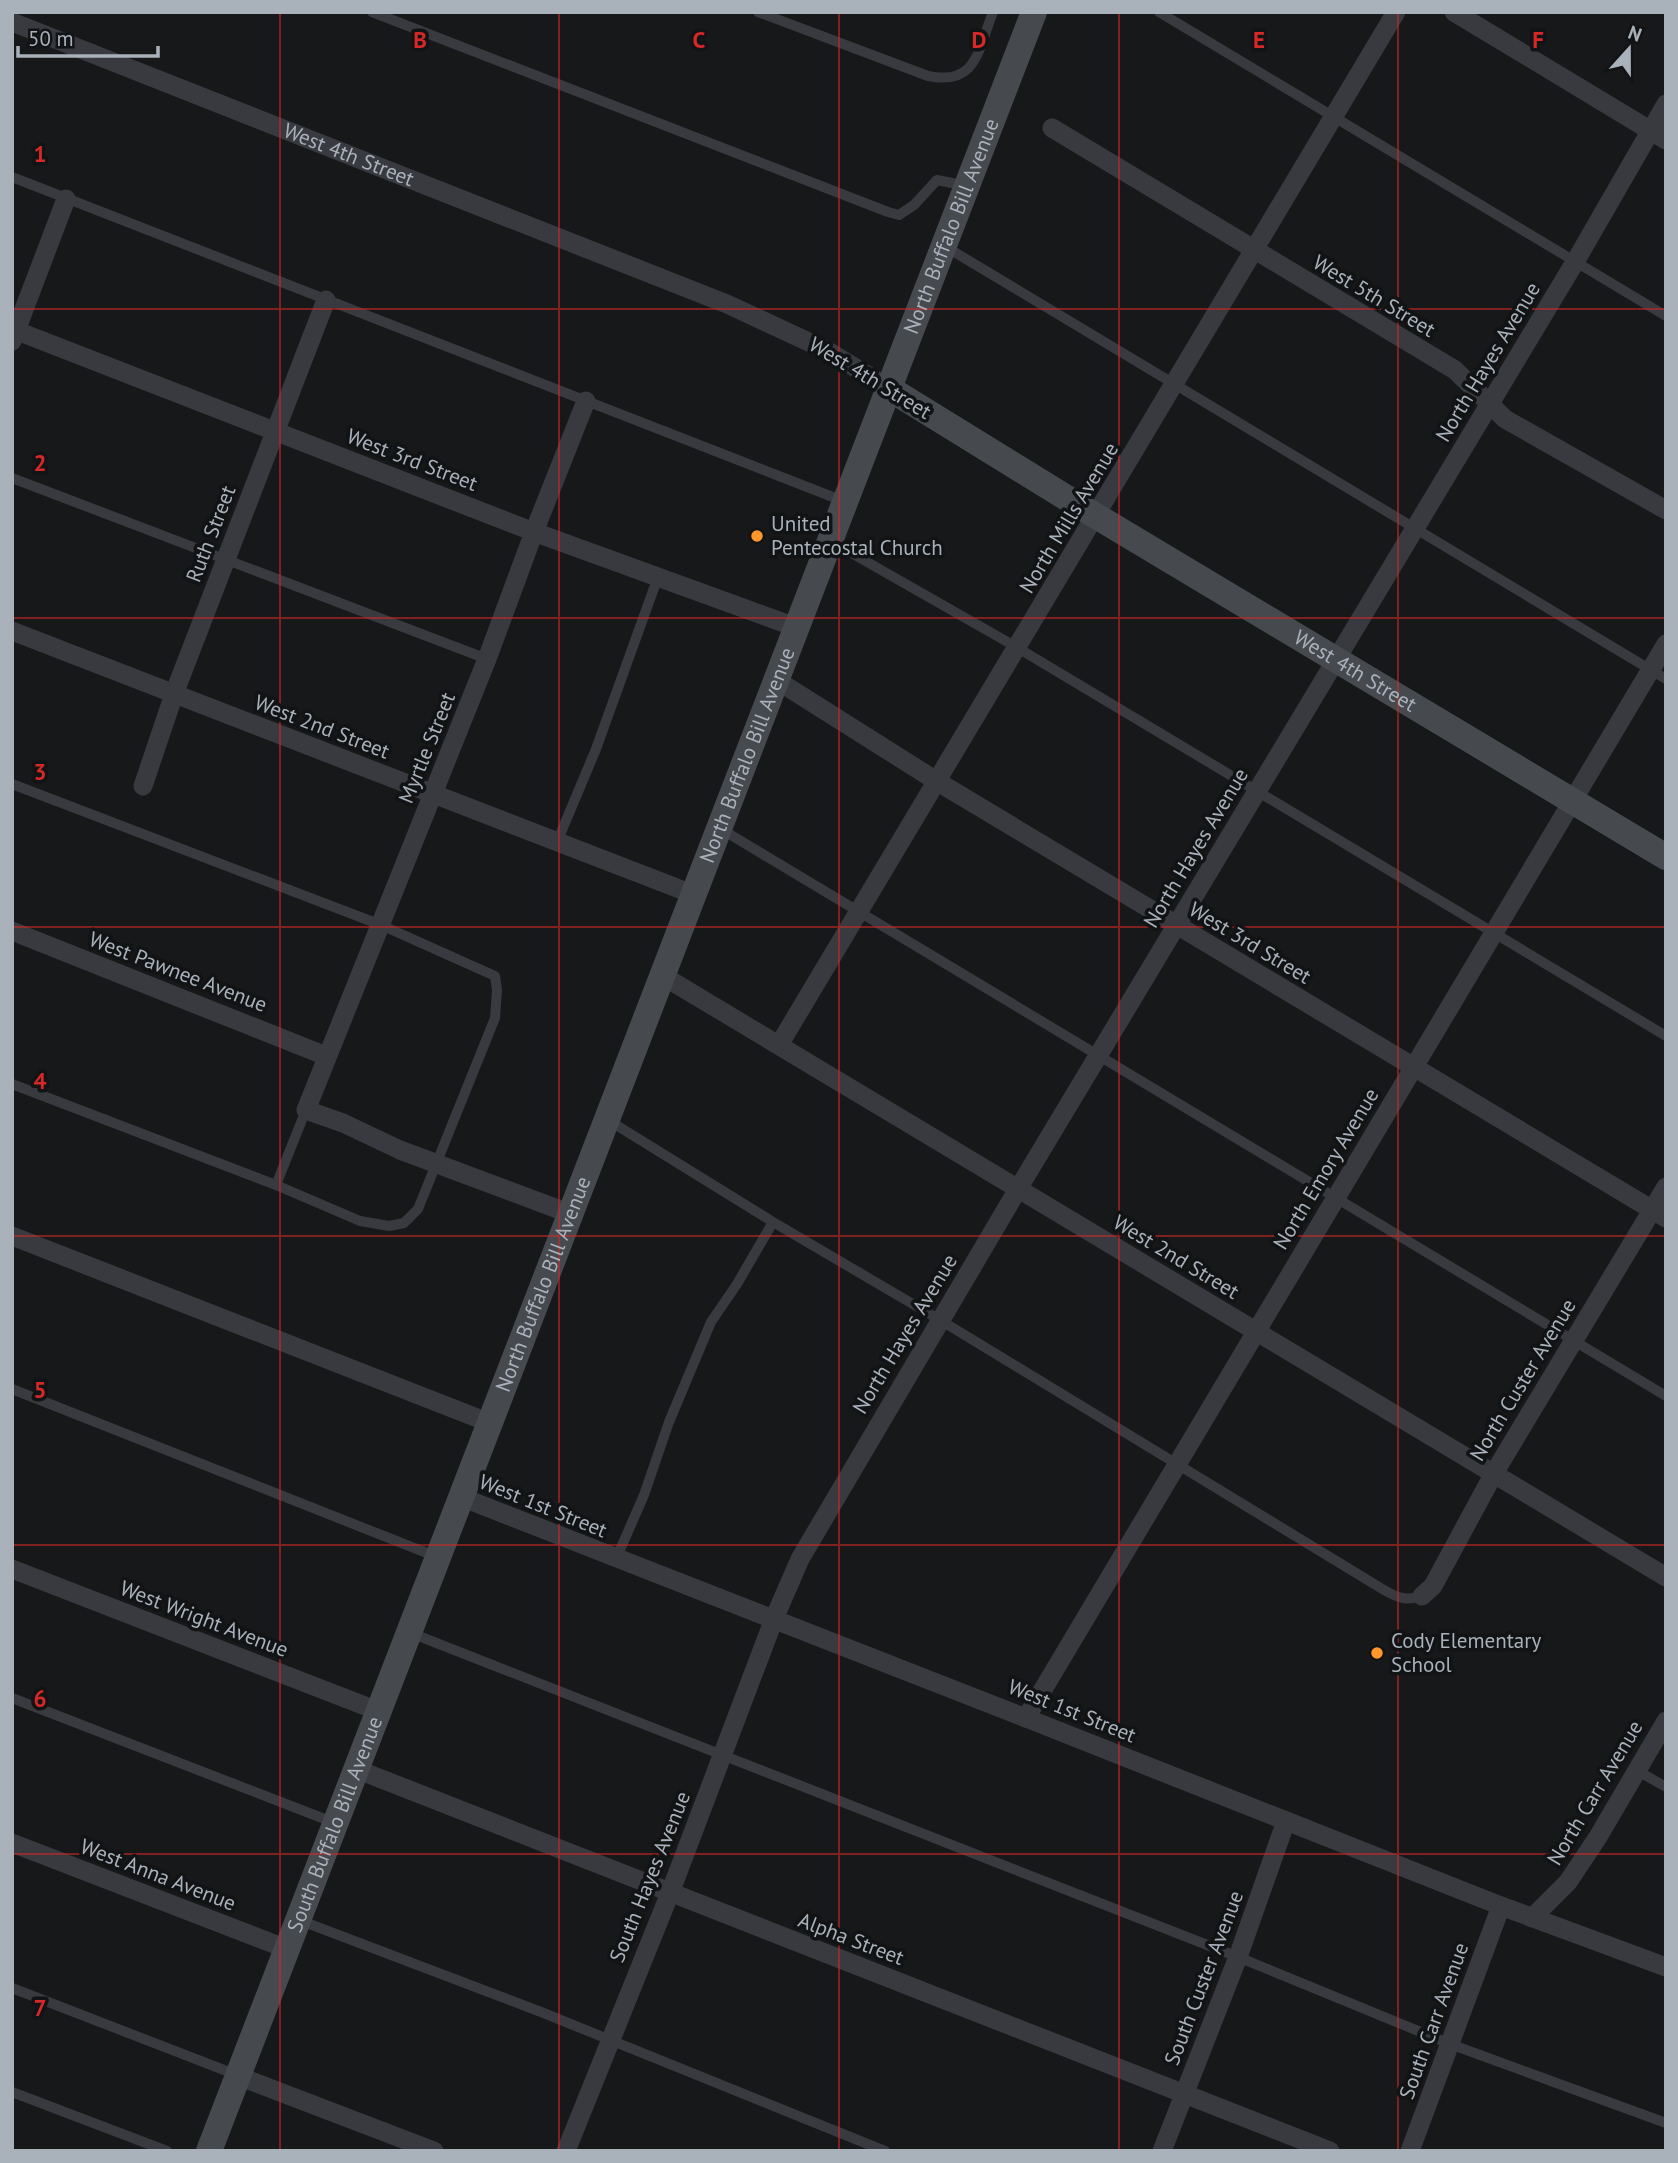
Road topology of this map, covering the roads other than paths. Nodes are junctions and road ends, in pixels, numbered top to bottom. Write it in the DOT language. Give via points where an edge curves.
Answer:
graph roads {
  1 [pos="372,12"];
  2 [pos="758,12"];
  3 [pos="993,12"];
  4 [pos="1034,12"];
  5 [pos="1159,12"];
  6 [pos="1396,12"];
  7 [pos="1454,12"];
  8 [pos="12,22"];
  9 [pos="1666,104"];
  10 [pos="1333,117"];
  11 [pos="1052,128"];
  12 [pos="1658,135"];
  13 [pos="12,177"];
  14 [pos="967,186"];
  15 [pos="66,199"];
  16 [pos="944,246"];
  17 [pos="1253,250"];
  18 [pos="1575,262"];
  19 [pos="326,300"];
  20 [pos="1666,316"];
  21 [pos="14,334"];
  22 [pos="1174,383"];
  23 [pos="890,389"];
  24 [pos="586,401"];
  25 [pos="1489,404"];
  26 [pos="275,432"];
  27 [pos="12,478"];
  28 [pos="847,503"];
  29 [pos="1666,510"];
  30 [pos="1096,516"];
  31 [pos="1415,528"];
  32 [pos="534,532"];
  33 [pos="831,542"];
  34 [pos="226,559"];
  35 [pos="658,577"];
  36 [pos="798,628"];
  37 [pos="12,631"];
  38 [pos="1666,644"];
  39 [pos="1018,648"];
  40 [pos="487,659"];
  41 [pos="1335,660"];
  42 [pos="1658,675"];
  43 [pos="778,681"];
  44 [pos="174,694"];
  45 [pos="938,782"];
  46 [pos="12,784"];
  47 [pos="143,786"];
  48 [pos="1257,791"];
  49 [pos="433,794"];
  50 [pos="1572,801"];
  51 [pos="720,829"];
  52 [pos="557,843"];
  53 [pos="1666,857"];
  54 [pos="695,895"];
  55 [pos="859,912"];
  56 [pos="381,925"];
  57 [pos="1176,926"];
  58 [pos="12,931"];
  59 [pos="1493,933"];
  60 [pos="663,976"];
  61 [pos="1666,1036"];
  62 [pos="779,1045"];
  63 [pos="1098,1055"];
  64 [pos="326,1056"];
  65 [pos="1413,1068"];
  66 [pos="12,1084"];
  67 [pos="306,1110"];
  68 [pos="607,1120"];
  69 [pos="438,1164"];
  70 [pos="276,1185"];
  71 [pos="1666,1187"];
  72 [pos="1018,1189"];
  73 [pos="1335,1198"];
  74 [pos="571,1214"];
  75 [pos="1659,1214"];
  76 [pos="773,1222"];
  77 [pos="12,1236"];
  78 [pos="940,1320"];
  79 [pos="1256,1331"];
  80 [pos="1573,1340"];
  81 [pos="12,1389"];
  82 [pos="1666,1396"];
  83 [pos="490,1423"];
  84 [pos="1177,1464"];
  85 [pos="1493,1475"];
  86 [pos="461,1497"];
  87 [pos="438,1557"];
  88 [pos="616,1559"];
  89 [pos="12,1569"];
  90 [pos="1666,1577"];
  91 [pos="1422,1596"];
  92 [pos="774,1619"];
  93 [pos="409,1632"];
  94 [pos="12,1698"];
  95 [pos="378,1711"];
  96 [pos="1027,1718"];
  97 [pos="1666,1721"];
  98 [pos="722,1755"];
  99 [pos="356,1769"];
  100 [pos="1636,1770"];
  101 [pos="1666,1787"];
  102 [pos="1286,1821"];
  103 [pos="335,1824"];
  104 [pos="12,1843"];
  105 [pos="670,1893"];
  106 [pos="1501,1906"];
  107 [pos="1532,1918"];
  108 [pos="298,1920"];
  109 [pos="287,1949"];
  110 [pos="1238,1958"];
  111 [pos="1666,1968"];
  112 [pos="12,1988"];
  113 [pos="609,2040"];
  114 [pos="1450,2044"];
  115 [pos="238,2076"];
  116 [pos="12,2092"];
  117 [pos="1184,2094"];
  118 [pos="1666,2123"];
  119 [pos="167,2151"];
  120 [pos="209,2151"];
  121 [pos="434,2151"];
  122 [pos="566,2151"];
  123 [pos="885,2151"];
  124 [pos="1162,2151"];
  125 [pos="1330,2151"];
  126 [pos="1410,2151"];
  1 -- 14 [label="lane" via="888,212 899,215 937,180"];
  2 -- 3 [label="lane" via="946,80 964,75 973,63"];
  4 -- 14 [label="main road, North Buffalo Bill Avenue"];
  5 -- 10 [label="lane"];
  6 -- 10 [label="street, North Mills Avenue"];
  7 -- 12 [label="street"];
  8 -- 23 [label="street, West 4th Street" via="727,304 828,351"];
  9 -- 12 [label="street, North Hayes Avenue"];
  10 -- 17 [label="street, North Mills Avenue"];
  10 -- 18 [label="lane"];
  11 -- 17 [label="street, West 5th Street"];
  12 -- 18 [label="street, North Hayes Avenue"];
  13 -- 15 [label="lane"];
  14 -- 16 [label="main road, North Buffalo Bill Avenue"];
  15 -- 19 [label="lane"];
  15 -- 21 [label="street"];
  16 -- 22 [label="lane"];
  16 -- 23 [label="main road, North Buffalo Bill Avenue"];
  17 -- 22 [label="street, North Mills Avenue"];
  17 -- 25 [label="street, West 5th Street" via="1455,370"];
  18 -- 20 [label="lane"];
  18 -- 25 [label="street, North Hayes Avenue"];
  19 -- 24 [label="lane"];
  19 -- 26 [label="street, Ruth Street"];
  21 -- 26 [label="street, West 3rd Street"];
  22 -- 30 [label="street, North Mills Avenue"];
  22 -- 31 [label="lane"];
  23 -- 28 [label="main road, North Buffalo Bill Avenue"];
  23 -- 30 [label="main road, West 4th Street"];
  24 -- 28 [label="lane"];
  24 -- 32 [label="street, Myrtle Street"];
  25 -- 29 [label="street, West 5th Street" via="1505,419"];
  25 -- 31 [label="street, North Hayes Avenue"];
  26 -- 32 [label="street, West 3rd Street"];
  26 -- 34 [label="street, Ruth Street"];
  27 -- 34 [label="lane"];
  28 -- 33 [label="main road, North Buffalo Bill Avenue"];
  30 -- 39 [label="street, North Mills Avenue"];
  30 -- 41 [label="main road, West 4th Street"];
  31 -- 41 [label="street, North Hayes Avenue"];
  31 -- 42 [label="lane"];
  32 -- 35 [label="street, West 3rd Street"];
  32 -- 40 [label="street, Myrtle Street"];
  33 -- 36 [label="main road, North Buffalo Bill Avenue"];
  33 -- 39 [label="lane"];
  34 -- 40 [label="lane"];
  34 -- 44 [label="street, Ruth Street"];
  35 -- 36 [label="street, West 3rd Street"];
  35 -- 52 [label="lane"];
  36 -- 43 [label="main road, North Buffalo Bill Avenue"];
  37 -- 44 [label="street, West 2nd Street"];
  38 -- 42 [label="street, North Emory Avenue"];
  39 -- 45 [label="street, North Mills Avenue"];
  39 -- 48 [label="lane"];
  40 -- 49 [label="street, Myrtle Street"];
  41 -- 48 [label="street, North Hayes Avenue"];
  41 -- 50 [label="main road, West 4th Street"];
  42 -- 50 [label="street, North Emory Avenue"];
  43 -- 45 [label="street, West 3rd Street"];
  43 -- 51 [label="main road, North Buffalo Bill Avenue"];
  44 -- 47 [label="street, Ruth Street"];
  44 -- 49 [label="street, West 2nd Street"];
  45 -- 55 [label="street, North Mills Avenue"];
  45 -- 57 [label="street, West 3rd Street"];
  46 -- 56 [label="lane"];
  48 -- 57 [label="street, North Hayes Avenue"];
  48 -- 59 [label="lane"];
  49 -- 52 [label="street, West 2nd Street"];
  49 -- 56 [label="street, Myrtle Street"];
  50 -- 53 [label="main road, West 4th Street"];
  50 -- 59 [label="street, North Emory Avenue"];
  51 -- 54 [label="main road, North Buffalo Bill Avenue"];
  51 -- 55 [label="lane"];
  52 -- 54 [label="street, West 2nd Street"];
  54 -- 60 [label="main road, North Buffalo Bill Avenue"];
  55 -- 62 [label="street, North Mills Avenue"];
  55 -- 63 [label="lane"];
  56 -- 64 [label="street, Myrtle Street"];
  56 -- 69 [label="lane" via="495,976 495,1018"];
  57 -- 63 [label="street, North Hayes Avenue"];
  57 -- 65 [label="street, West 3rd Street"];
  58 -- 64 [label="street, West Pawnee Avenue"];
  59 -- 61 [label="lane"];
  59 -- 65 [label="street, North Emory Avenue"];
  60 -- 62 [label="street, West 2nd Street"];
  60 -- 68 [label="main road, North Buffalo Bill Avenue"];
  62 -- 72 [label="street, West 2nd Street"];
  63 -- 72 [label="street, North Hayes Avenue"];
  63 -- 73 [label="lane"];
  64 -- 67 [label="street, Myrtle Street"];
  65 -- 73 [label="street, North Emory Avenue"];
  65 -- 75 [label="street, West 3rd Street"];
  66 -- 70 [label="lane"];
  67 -- 69 [label="street"];
  67 -- 70 [label="lane"];
  68 -- 74 [label="main road, North Buffalo Bill Avenue"];
  68 -- 76 [label="lane"];
  69 -- 70 [label="lane" via="418,1209 404,1223 389,1226 360,1220"];
  69 -- 74 [label="street"];
  71 -- 75 [label="street, North Custer Avenue"];
  72 -- 78 [label="street, North Hayes Avenue"];
  72 -- 79 [label="street, West 2nd Street"];
  73 -- 79 [label="street, North Emory Avenue"];
  73 -- 80 [label="lane"];
  74 -- 83 [label="main road, North Buffalo Bill Avenue"];
  75 -- 80 [label="street, North Custer Avenue"];
  76 -- 78 [label="lane"];
  76 -- 88 [label="lane" via="711,1322"];
  77 -- 83 [label="street"];
  78 -- 84 [label="lane"];
  78 -- 92 [label="street, North Hayes Avenue" via="800,1559"];
  79 -- 84 [label="street, North Emory Avenue"];
  79 -- 85 [label="street, West 2nd Street"];
  80 -- 82 [label="lane"];
  80 -- 85 [label="street, North Custer Avenue"];
  81 -- 87 [label="lane"];
  83 -- 86 [label="main road, North Buffalo Bill Avenue"];
  84 -- 91 [label="lane" via="1400,1599"];
  84 -- 96 [label="street, North Emory Avenue"];
  85 -- 90 [label="street, West 2nd Street"];
  85 -- 91 [label="street, North Custer Avenue" via="1433,1586"];
  86 -- 87 [label="main road, South Buffalo Bill Avenue"];
  86 -- 88 [label="street, West 1st Street"];
  87 -- 93 [label="main road, South Buffalo Bill Avenue"];
  88 -- 92 [label="street, West 1st Street"];
  89 -- 95 [label="street, West Wright Avenue"];
  92 -- 96 [label="street, West 1st Street"];
  92 -- 98 [label="street, South Hayes Avenue"];
  93 -- 95 [label="main road, South Buffalo Bill Avenue"];
  93 -- 98 [label="lane"];
  94 -- 103 [label="lane"];
  95 -- 99 [label="main road, South Buffalo Bill Avenue"];
  96 -- 102 [label="street, West 1st Street"];
  97 -- 100 [label="street, North Carr Avenue"];
  98 -- 105 [label="street, South Hayes Avenue"];
  98 -- 110 [label="lane"];
  99 -- 103 [label="main road, South Buffalo Bill Avenue"];
  99 -- 105 [label="street, Alpha Street"];
  100 -- 101 [label="lane"];
  100 -- 107 [label="street, North Carr Avenue" via="1568,1882"];
  102 -- 106 [label="street, West 1st Street"];
  102 -- 110 [label="street, South Custer Avenue"];
  103 -- 108 [label="main road, South Buffalo Bill Avenue"];
  104 -- 109 [label="street, West Anna Avenue"];
  105 -- 113 [label="street, South Hayes Avenue"];
  105 -- 117 [label="street, Alpha Street"];
  106 -- 107 [label="street, West 1st Street"];
  106 -- 114 [label="street, South Carr Avenue"];
  107 -- 111 [label="street, West 1st Street"];
  108 -- 109 [label="main road, South Buffalo Bill Avenue"];
  108 -- 113 [label="lane"];
  109 -- 115 [label="main road, South Buffalo Bill Avenue"];
  110 -- 114 [label="lane"];
  110 -- 117 [label="street, South Custer Avenue"];
  112 -- 115 [label="lane"];
  113 -- 122 [label="street, South Hayes Avenue"];
  113 -- 123 [label="lane"];
  114 -- 118 [label="lane"];
  114 -- 126 [label="street, South Carr Avenue"];
  115 -- 120 [label="main road, South Buffalo Bill Avenue"];
  115 -- 121 [label="street"];
  116 -- 119 [label="lane"];
  117 -- 124 [label="street, South Custer Avenue"];
  117 -- 125 [label="street, Alpha Street"];
}
